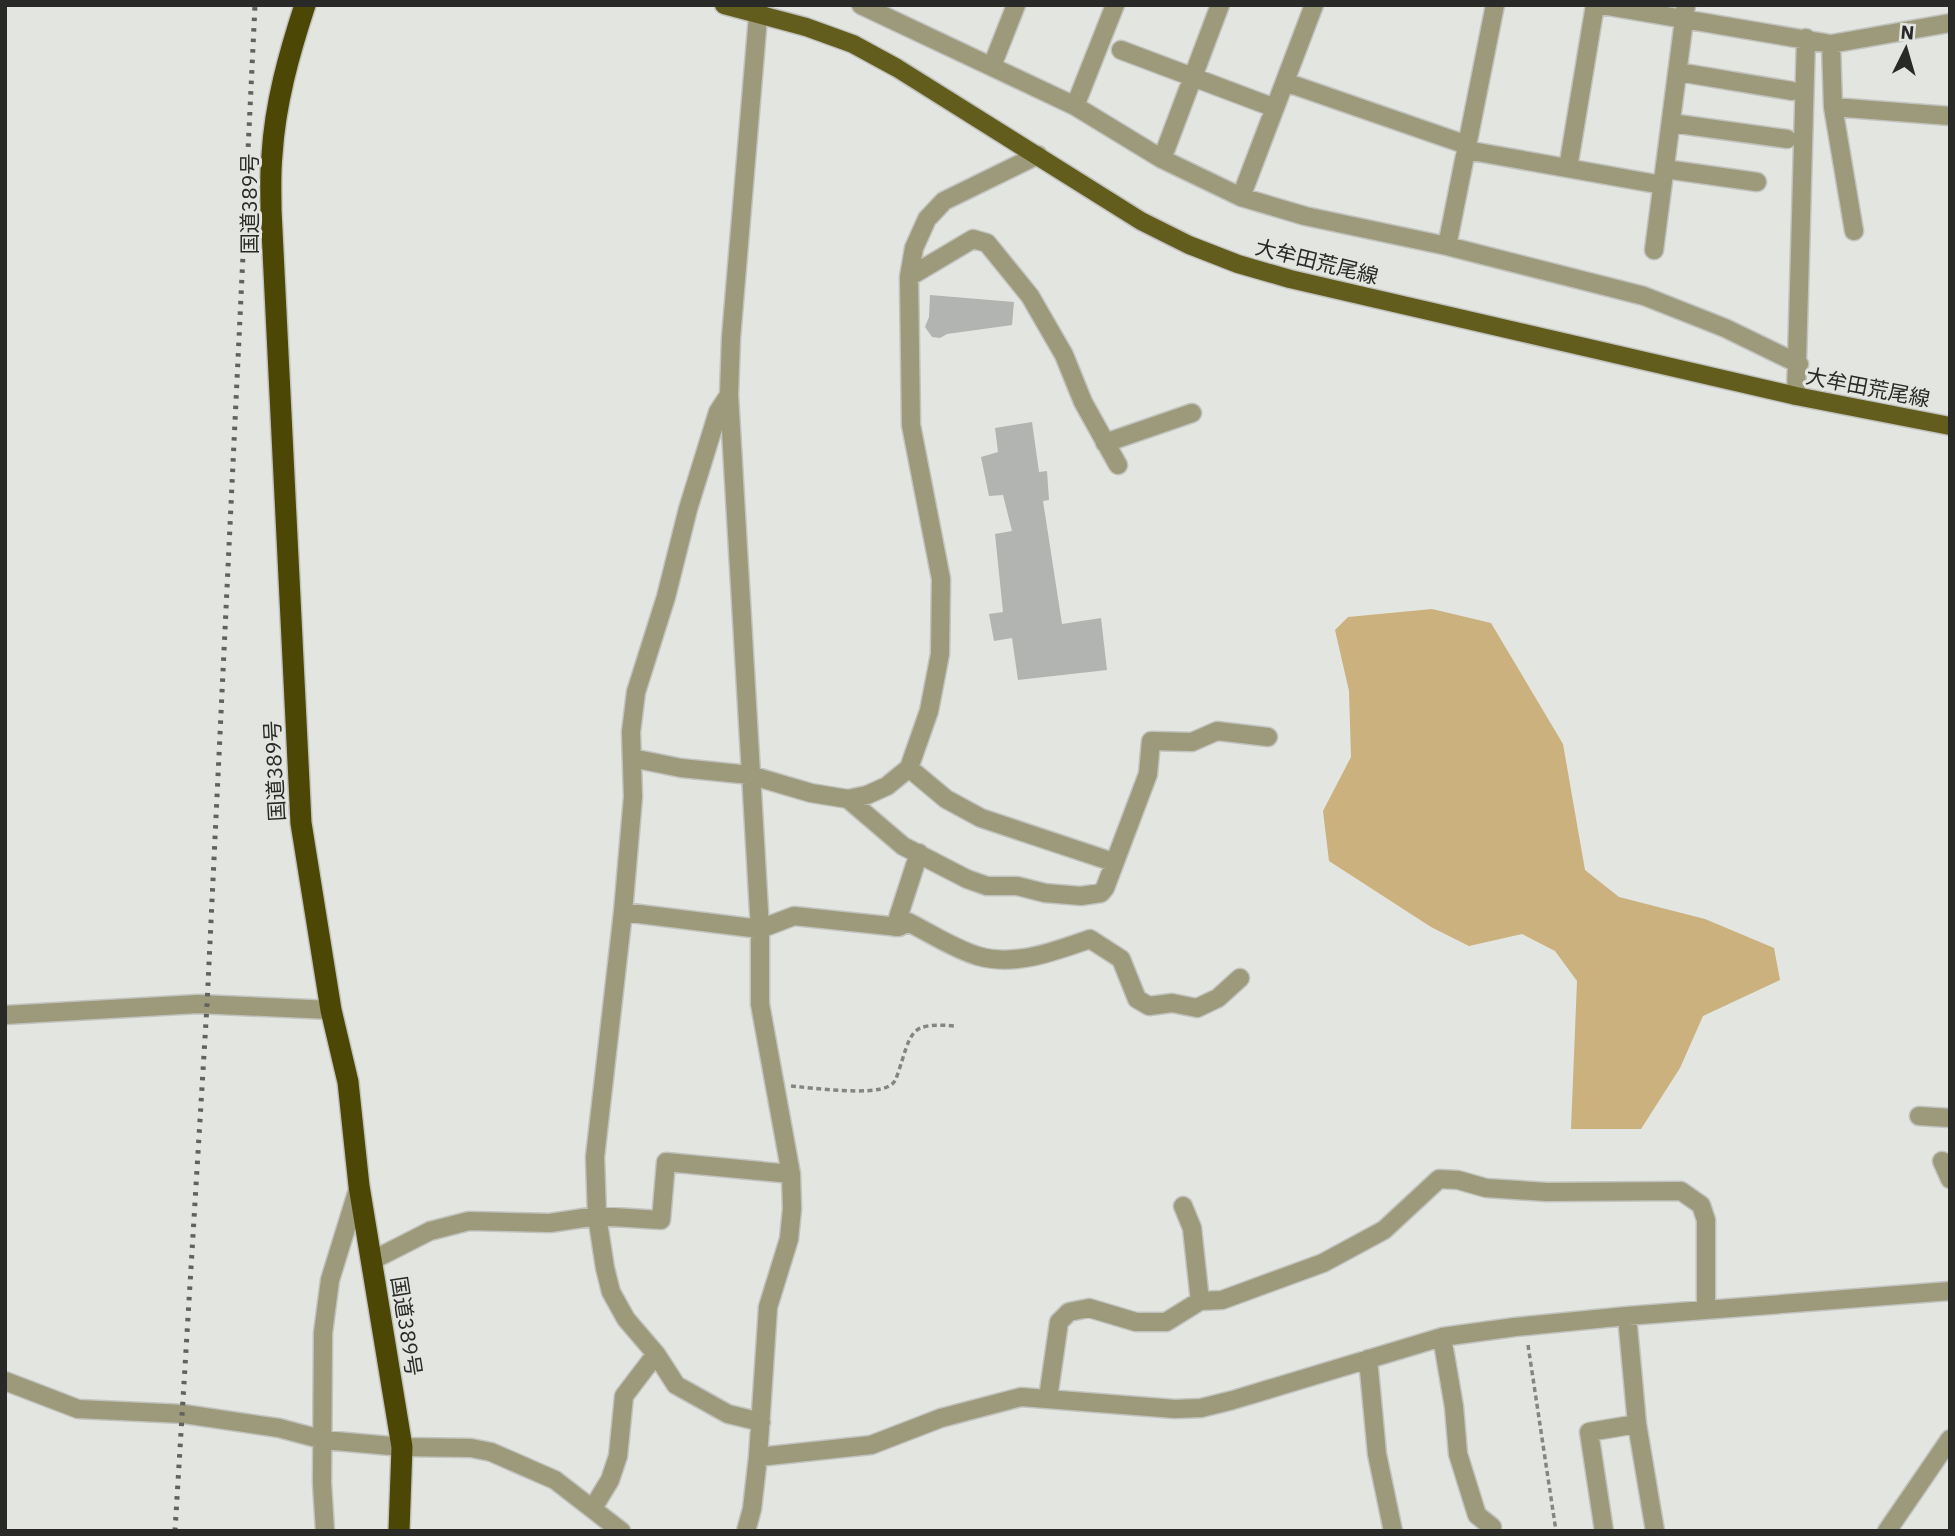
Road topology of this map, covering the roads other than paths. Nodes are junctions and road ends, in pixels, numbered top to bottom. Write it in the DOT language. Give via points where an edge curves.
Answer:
graph roads {
  1 [pos="305,5"];
  2 [pos="724,5"];
  3 [pos="860,5"];
  4 [pos="1016,5"];
  5 [pos="1115,5"];
  6 [pos="1220,5"];
  7 [pos="1314,5"];
  8 [pos="1495,5"];
  9 [pos="1595,5"];
  10 [pos="1601,5"];
  11 [pos="759,10"];
  12 [pos="1686,12"];
  13 [pos="1950,23"];
  14 [pos="1805,38"];
  15 [pos="1831,44"];
  16 [pos="1121,50"];
  17 [pos="992,66"];
  18 [pos="1678,72"];
  19 [pos="1193,76"];
  20 [pos="1285,82"];
  21 [pos="1792,91"];
  22 [pos="1075,106"];
  23 [pos="1833,107"];
  24 [pos="1275,108"];
  25 [pos="1950,116"];
  26 [pos="1671,123"];
  27 [pos="1787,139"];
  28 [pos="1466,148"];
  29 [pos="1038,155"];
  30 [pos="1162,159"];
  31 [pos="1568,168"];
  32 [pos="1664,177"];
  33 [pos="1757,183"];
  34 [pos="1241,197"];
  35 [pos="1854,231"];
  36 [pos="1447,246"];
  37 [pos="1654,250"];
  38 [pos="909,277"];
  39 [pos="1799,364"];
  40 [pos="729,395"];
  41 [pos="1796,396"];
  42 [pos="1192,414"];
  43 [pos="1950,426"];
  44 [pos="1105,443"];
  45 [pos="1118,465"];
  46 [pos="1268,737"];
  47 [pos="632,758"];
  48 [pos="909,768"];
  49 [pos="750,775"];
  50 [pos="848,799"];
  51 [pos="919,853"];
  52 [pos="1113,862"];
  53 [pos="623,912"];
  54 [pos="895,927"];
  55 [pos="760,929"];
  56 [pos="1240,978"];
  57 [pos="331,1010"];
  58 [pos="5,1015"];
  59 [pos="1919,1116"];
  60 [pos="1950,1118"];
  61 [pos="1942,1161"];
  62 [pos="791,1174"];
  63 [pos="1950,1179"];
  64 [pos="359,1186"];
  65 [pos="1183,1206"];
  66 [pos="597,1216"];
  67 [pos="371,1261"];
  68 [pos="1950,1291"];
  69 [pos="1200,1301"];
  70 [pos="1706,1309"];
  71 [pos="1627,1316"];
  72 [pos="1442,1337"];
  73 [pos="656,1354"];
  74 [pos="1368,1359"];
  75 [pos="5,1381"];
  76 [pos="1048,1398"];
  77 [pos="761,1422"];
  78 [pos="1637,1424"];
  79 [pos="1950,1439"];
  80 [pos="324,1440"];
  81 [pos="401,1447"];
  82 [pos="758,1457"];
  83 [pos="593,1508"];
  84 [pos="1492,1527"];
  85 [pos="325,1531"];
  86 [pos="399,1531"];
  87 [pos="621,1531"];
  88 [pos="746,1531"];
  89 [pos="1393,1531"];
  90 [pos="1604,1531"];
  91 [pos="1655,1531"];
  92 [pos="1887,1531"];
  1 -- 57 [label="highway, 国道389号" via="280,98 271,210 301,823"];
  2 -- 11 [label="main road, 大牟田荒尾線"];
  3 -- 17 [label="street"];
  4 -- 17 [label="street"];
  5 -- 22 [label="street"];
  6 -- 19 [label="street"];
  7 -- 20 [label="street"];
  8 -- 28 [label="street"];
  9 -- 31 [label="street"];
  10 -- 12 [label="street"];
  11 -- 29 [label="main road, 大牟田荒尾線" via="853,44"];
  11 -- 40 [label="street"];
  12 -- 14 [label="street"];
  12 -- 18 [label="street"];
  13 -- 15 [label="street"];
  14 -- 15 [label="street"];
  14 -- 39 [label="street"];
  15 -- 23 [label="street"];
  16 -- 19 [label="street"];
  17 -- 22 [label="street"];
  18 -- 21 [label="street"];
  18 -- 26 [label="street"];
  19 -- 24 [label="street"];
  19 -- 30 [label="street"];
  20 -- 24 [label="street"];
  20 -- 28 [label="street"];
  22 -- 30 [label="street"];
  23 -- 25 [label="street"];
  23 -- 35 [label="street"];
  24 -- 34 [label="street"];
  26 -- 27 [label="street"];
  26 -- 32 [label="street"];
  28 -- 31 [label="street"];
  28 -- 36 [label="street"];
  29 -- 38 [label="street" via="944,201 927,219 914,248"];
  29 -- 41 [label="main road, 大牟田荒尾線" via="1140,221 1238,264"];
  30 -- 34 [label="street"];
  31 -- 32 [label="street"];
  32 -- 33 [label="street"];
  32 -- 37 [label="street"];
  34 -- 36 [label="street" via="1305,216"];
  36 -- 39 [label="street" via="1644,296"];
  38 -- 44 [label="street" via="973,239 987,243 1030,296"];
  38 -- 48 [label="street" via="911,425 941,579 940,654 929,711"];
  39 -- 41 [label="street"];
  40 -- 47 [label="street" via="718,412 641,671 631,732"];
  40 -- 49 [label="street"];
  41 -- 43 [label="main road, 大牟田荒尾線"];
  42 -- 44 [label="street"];
  44 -- 45 [label="street"];
  46 -- 52 [label="street" via="1217,731 1192,742 1151,741 1148,774"];
  47 -- 49 [label="street"];
  47 -- 53 [label="street"];
  48 -- 50 [label="street" via="887,786"];
  48 -- 52 [label="street" via="946,799 981,818"];
  49 -- 50 [label="street"];
  49 -- 55 [label="street"];
  50 -- 51 [label="street" via="903,846"];
  51 -- 52 [label="street" via="987,886 1081,896 1101,893"];
  51 -- 54 [label="street"];
  53 -- 55 [label="street"];
  53 -- 66 [label="street" via="595,1157"];
  54 -- 55 [label="street" via="794,916"];
  54 -- 56 [label="street" via="908,922 976,956 997,960 1042,956 1090,939 1121,959 1137,999 1149,1006 1172,1003 1197,1008 1218,998"];
  55 -- 62 [label="street" via="760,1004"];
  57 -- 58 [label="street" via="198,1004"];
  57 -- 64 [label="highway, 国道389号" via="348,1082"];
  59 -- 60 [label="street"];
  61 -- 63 [label="street"];
  62 -- 66 [label="street" via="666,1162 660,1220"];
  62 -- 77 [label="street" via="789,1239 768,1307"];
  64 -- 67 [label="highway, 国道389号"];
  64 -- 80 [label="street" via="330,1280 323,1333"];
  65 -- 69 [label="street" via="1192,1228"];
  66 -- 67 [label="street" via="550,1223 469,1220 430,1231"];
  66 -- 73 [label="street" via="611,1292 626,1319"];
  67 -- 81 [label="highway, 国道389号"];
  68 -- 70 [label="street"];
  69 -- 70 [label="street" via="1222,1300 1323,1263 1384,1230 1439,1179 1547,1192 1681,1191 1701,1205 1706,1220"];
  69 -- 76 [label="street" via="1166,1322 1136,1321 1089,1308 1069,1312 1059,1322"];
  70 -- 71 [label="street"];
  71 -- 72 [label="street"];
  71 -- 78 [label="street"];
  72 -- 74 [label="street"];
  72 -- 84 [label="street" via="1458,1454 1477,1516"];
  73 -- 77 [label="street" via="676,1385 728,1414"];
  73 -- 83 [label="street" via="624,1396 618,1456"];
  74 -- 76 [label="street" via="1202,1408"];
  74 -- 89 [label="street" via="1377,1454"];
  75 -- 80 [label="street" via="78,1409 184,1414 279,1428"];
  76 -- 82 [label="street" via="1021,1397 984,1405 871,1445"];
  77 -- 82 [label="street"];
  78 -- 90 [label="street" via="1589,1432"];
  78 -- 91 [label="street"];
  79 -- 92 [label="street"];
  80 -- 81 [label="street"];
  80 -- 85 [label="street"];
  81 -- 83 [label="street" via="491,1452 555,1479"];
  81 -- 86 [label="highway, 国道389号"];
  82 -- 88 [label="street"];
  83 -- 87 [label="street"];
}
